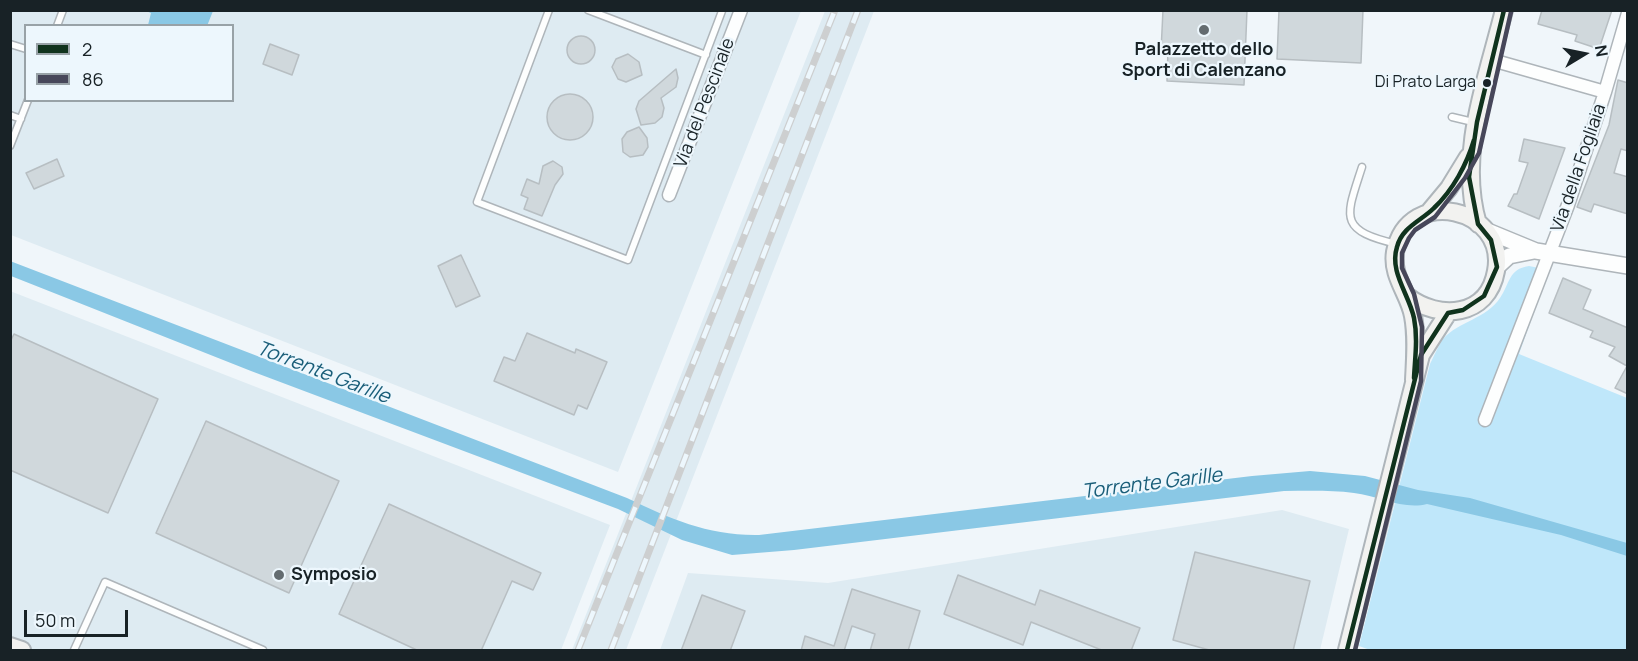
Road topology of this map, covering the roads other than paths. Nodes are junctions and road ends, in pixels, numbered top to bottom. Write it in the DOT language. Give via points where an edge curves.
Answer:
graph roads {
  1 [pos="549,10"];
  2 [pos="588,10"];
  3 [pos="741,10"];
  4 [pos="1504,10"];
  5 [pos="722,11"];
  6 [pos="1628,13"];
  7 [pos="706,55"];
  8 [pos="1492,60"];
  9 [pos="1605,92"];
  10 [pos="27,102"];
  11 [pos="10,115"];
  12 [pos="1452,117"];
  13 [pos="21,119"];
  14 [pos="1477,122"];
  15 [pos="10,146"];
  16 [pos="1472,150"];
  17 [pos="1362,167"];
  18 [pos="669,195"];
  19 [pos="1429,212"];
  20 [pos="1482,227"];
  21 [pos="1398,244"];
  22 [pos="1543,252"];
  23 [pos="1628,266"];
  24 [pos="1497,267"];
  25 [pos="1407,296"];
  26 [pos="1448,313"];
  27 [pos="1414,380"];
  28 [pos="1485,420"];
  29 [pos="10,646"];
  30 [pos="22,651"];
  31 [pos="74,651"];
  32 [pos="263,651"];
  33 [pos="1347,651"];
  1 -- 7 [label="lane" via="477,202 628,260"];
  2 -- 7 [label="lane"];
  3 -- 18 [label="street, Via del Pescinale"];
  4 -- 8 [label="main road"];
  5 -- 7 [label="lane"];
  6 -- 9 [label="street, Via della Fogliaia"];
  8 -- 9 [label="street"];
  8 -- 14 [label="main road"];
  9 -- 22 [label="street, Via della Fogliaia"];
  10 -- 13 [label="lane"];
  11 -- 13 [label="lane"];
  12 -- 14 [label="lane"];
  13 -- 15 [label="lane"];
  14 -- 16 [label="main road"];
  16 -- 19 [label="main road"];
  16 -- 20 [label="main road" via="1469,177"];
  17 -- 21 [label="lane" via="1348,212 1352,224 1370,238"];
  19 -- 20 [label="main road" via="1452,210"];
  19 -- 21 [label="main road" via="1410,224"];
  20 -- 22 [label="street"];
  20 -- 24 [label="main road" via="1496,250"];
  21 -- 25 [label="main road" via="1395,270"];
  22 -- 23 [label="street"];
  22 -- 24 [label="street" via="1509,256"];
  22 -- 28 [label="street, Via della Fogliaia"];
  24 -- 26 [label="main road" via="1484,296 1463,310"];
  25 -- 26 [label="main road" via="1427,309"];
  25 -- 27 [label="main road" via="1415,327"];
  26 -- 27 [label="main road" via="1421,355"];
  27 -- 33 [label="main road"];
  29 -- 30 [label="main road"];
  31 -- 32 [label="lane" via="105,582"];
}
